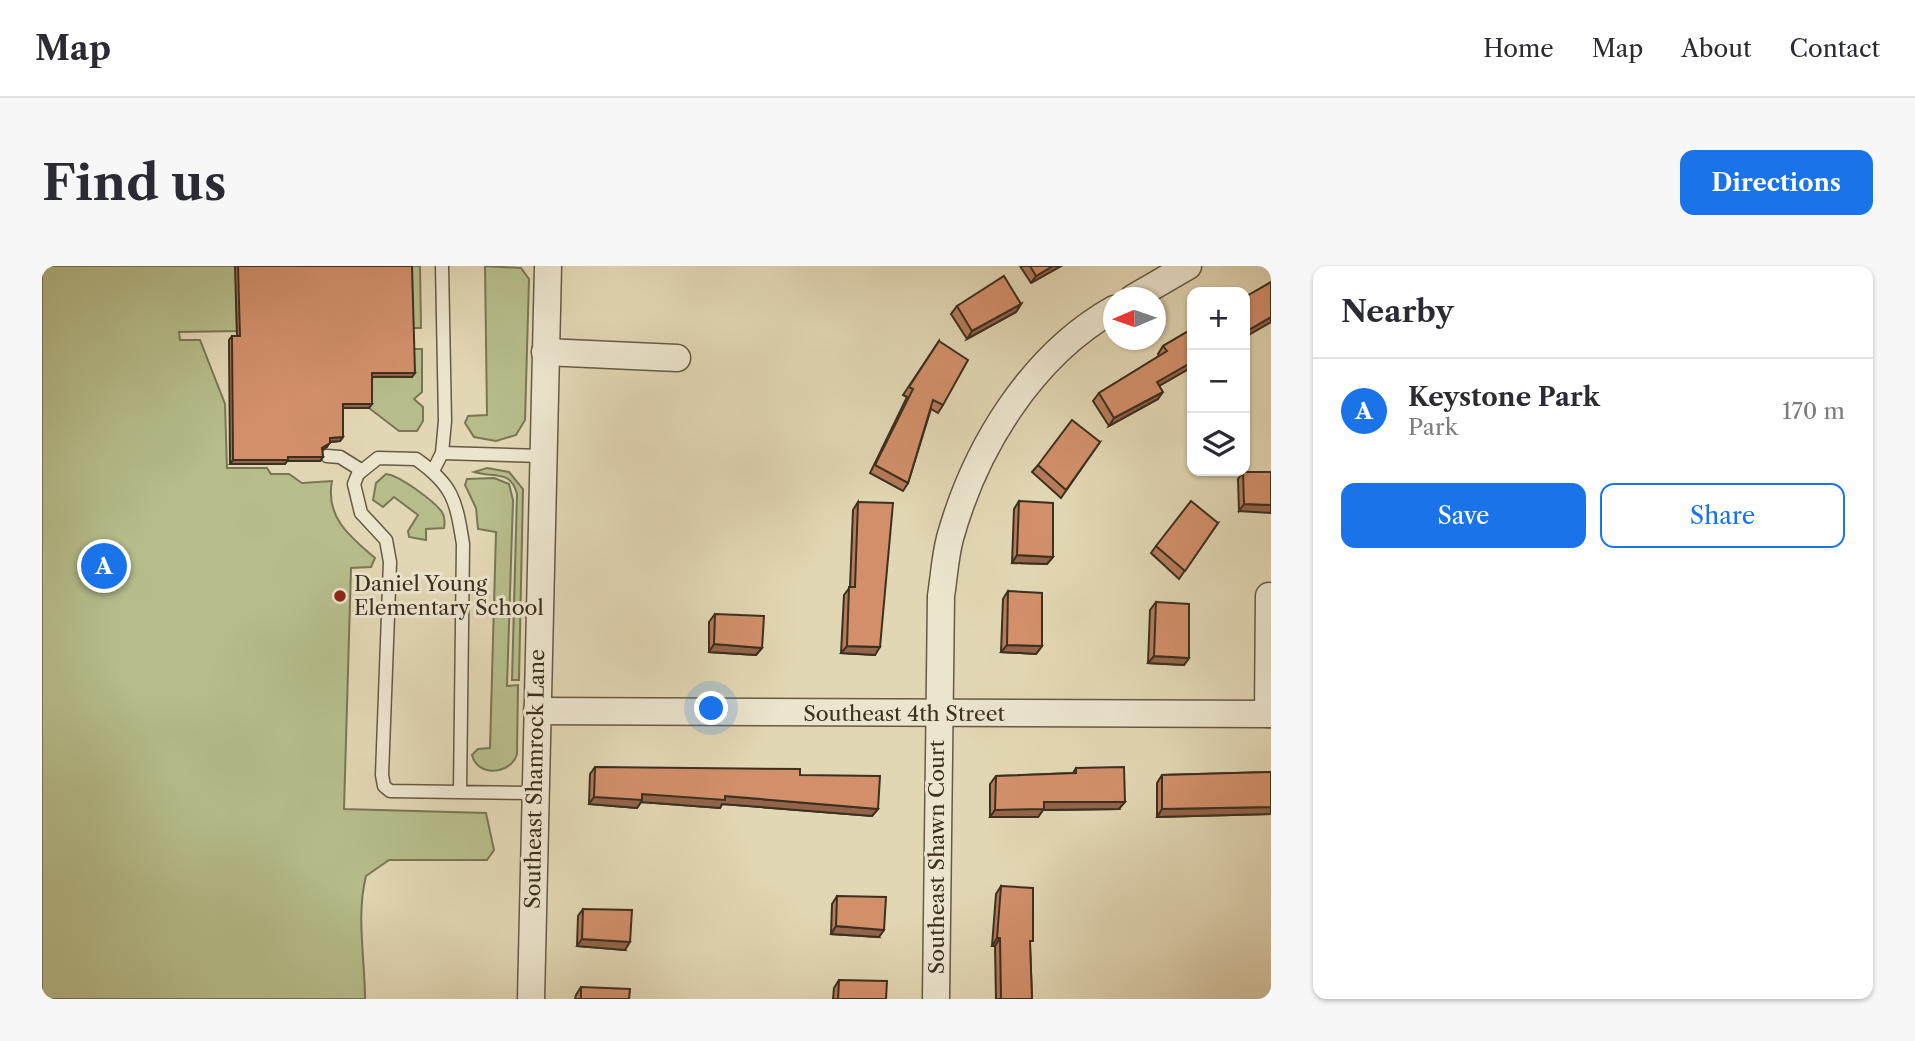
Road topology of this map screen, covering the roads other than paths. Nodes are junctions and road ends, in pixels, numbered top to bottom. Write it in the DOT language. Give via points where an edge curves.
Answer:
graph roads {
  1 [pos="442,266"];
  2 [pos="548,266"];
  3 [pos="1188,266"];
  4 [pos="1152,287"];
  5 [pos="1103,317"];
  6 [pos="545,352"];
  7 [pos="677,358"];
  8 [pos="442,453"];
  9 [pos="327,456"];
  10 [pos="542,456"];
  11 [pos="362,470"];
  12 [pos="433,471"];
  13 [pos="1269,596"];
  14 [pos="537,711"];
  15 [pos="1269,714"];
  16 [pos="939,715"];
  17 [pos="460,790"];
  18 [pos="534,793"];
  19 [pos="531,999"];
  20 [pos="936,999"];
  1 -- 8 [label="lane"];
  2 -- 6 [label="street, Southeast Shamrock Lane"];
  3 -- 4 [label="street"];
  5 -- 16 [label="street, Southeast Shawn Court" via="1045,362 1001,420 977,466 949,541 941,596"];
  6 -- 7 [label="street"];
  6 -- 10 [label="street, Southeast Shamrock Lane"];
  8 -- 10 [label="lane"];
  8 -- 12 [label="lane"];
  9 -- 11 [label="lane" via="340,457"];
  10 -- 14 [label="street, Southeast Shamrock Lane"];
  11 -- 12 [label="lane" via="378,458 399,456 416,459"];
  11 -- 17 [label="lane" via="354,484 355,500 360,513 386,540 390,562 384,786 390,791"];
  12 -- 17 [label="lane" via="457,504 463,544"];
  13 -- 15 [label="street"];
  14 -- 16 [label="street, Southeast 4th Street"];
  14 -- 18 [label="street, Southeast Shamrock Lane"];
  15 -- 16 [label="street, Southeast 4th Street"];
  16 -- 20 [label="street, Southeast Shawn Court"];
  17 -- 18 [label="lane"];
  18 -- 19 [label="street, Southeast Shamrock Lane"];
}
